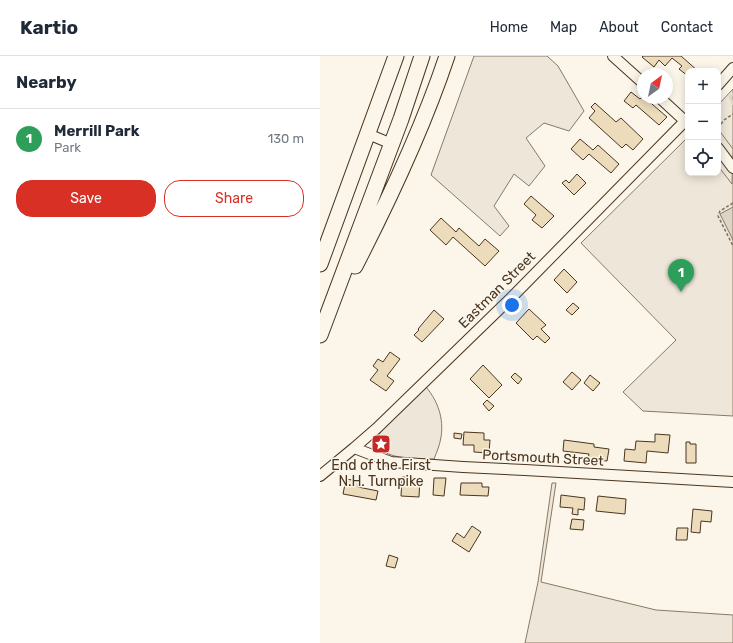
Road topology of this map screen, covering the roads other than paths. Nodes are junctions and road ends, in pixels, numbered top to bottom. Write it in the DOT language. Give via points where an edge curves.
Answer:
graph roads {
  1 [pos="396,56"];
  2 [pos="422,56"];
  3 [pos="447,56"];
  4 [pos="613,56"];
  5 [pos="733,68"];
  6 [pos="637,78"];
  7 [pos="721,82"];
  8 [pos="668,104"];
  9 [pos="685,117"];
  10 [pos="685,121"];
  11 [pos="368,134"];
  12 [pos="392,144"];
  13 [pos="721,152"];
  14 [pos="733,168"];
  15 [pos="320,264"];
  16 [pos="326,320"];
  17 [pos="320,335"];
  18 [pos="354,448"];
  19 [pos="320,476"];
  20 [pos="733,482"];
  1 -- 11 [label="highway"];
  2 -- 12 [label="highway"];
  3 -- 16 [label="highway" via="409,154 372,233"];
  4 -- 6 [label="street"];
  5 -- 7 [label="street"];
  8 -- 9 [label="street"];
  10 -- 18 [label="street, Eastman Street" via="511,298"];
  11 -- 12 [label="street"];
  11 -- 15 [label="highway"];
  12 -- 16 [label="highway"];
  13 -- 14 [label="street"];
  16 -- 17 [label="highway"];
  18 -- 19 [label="street, Eastman Street"];
  18 -- 20 [label="street, Portsmouth Street" via="391,462"];
}
